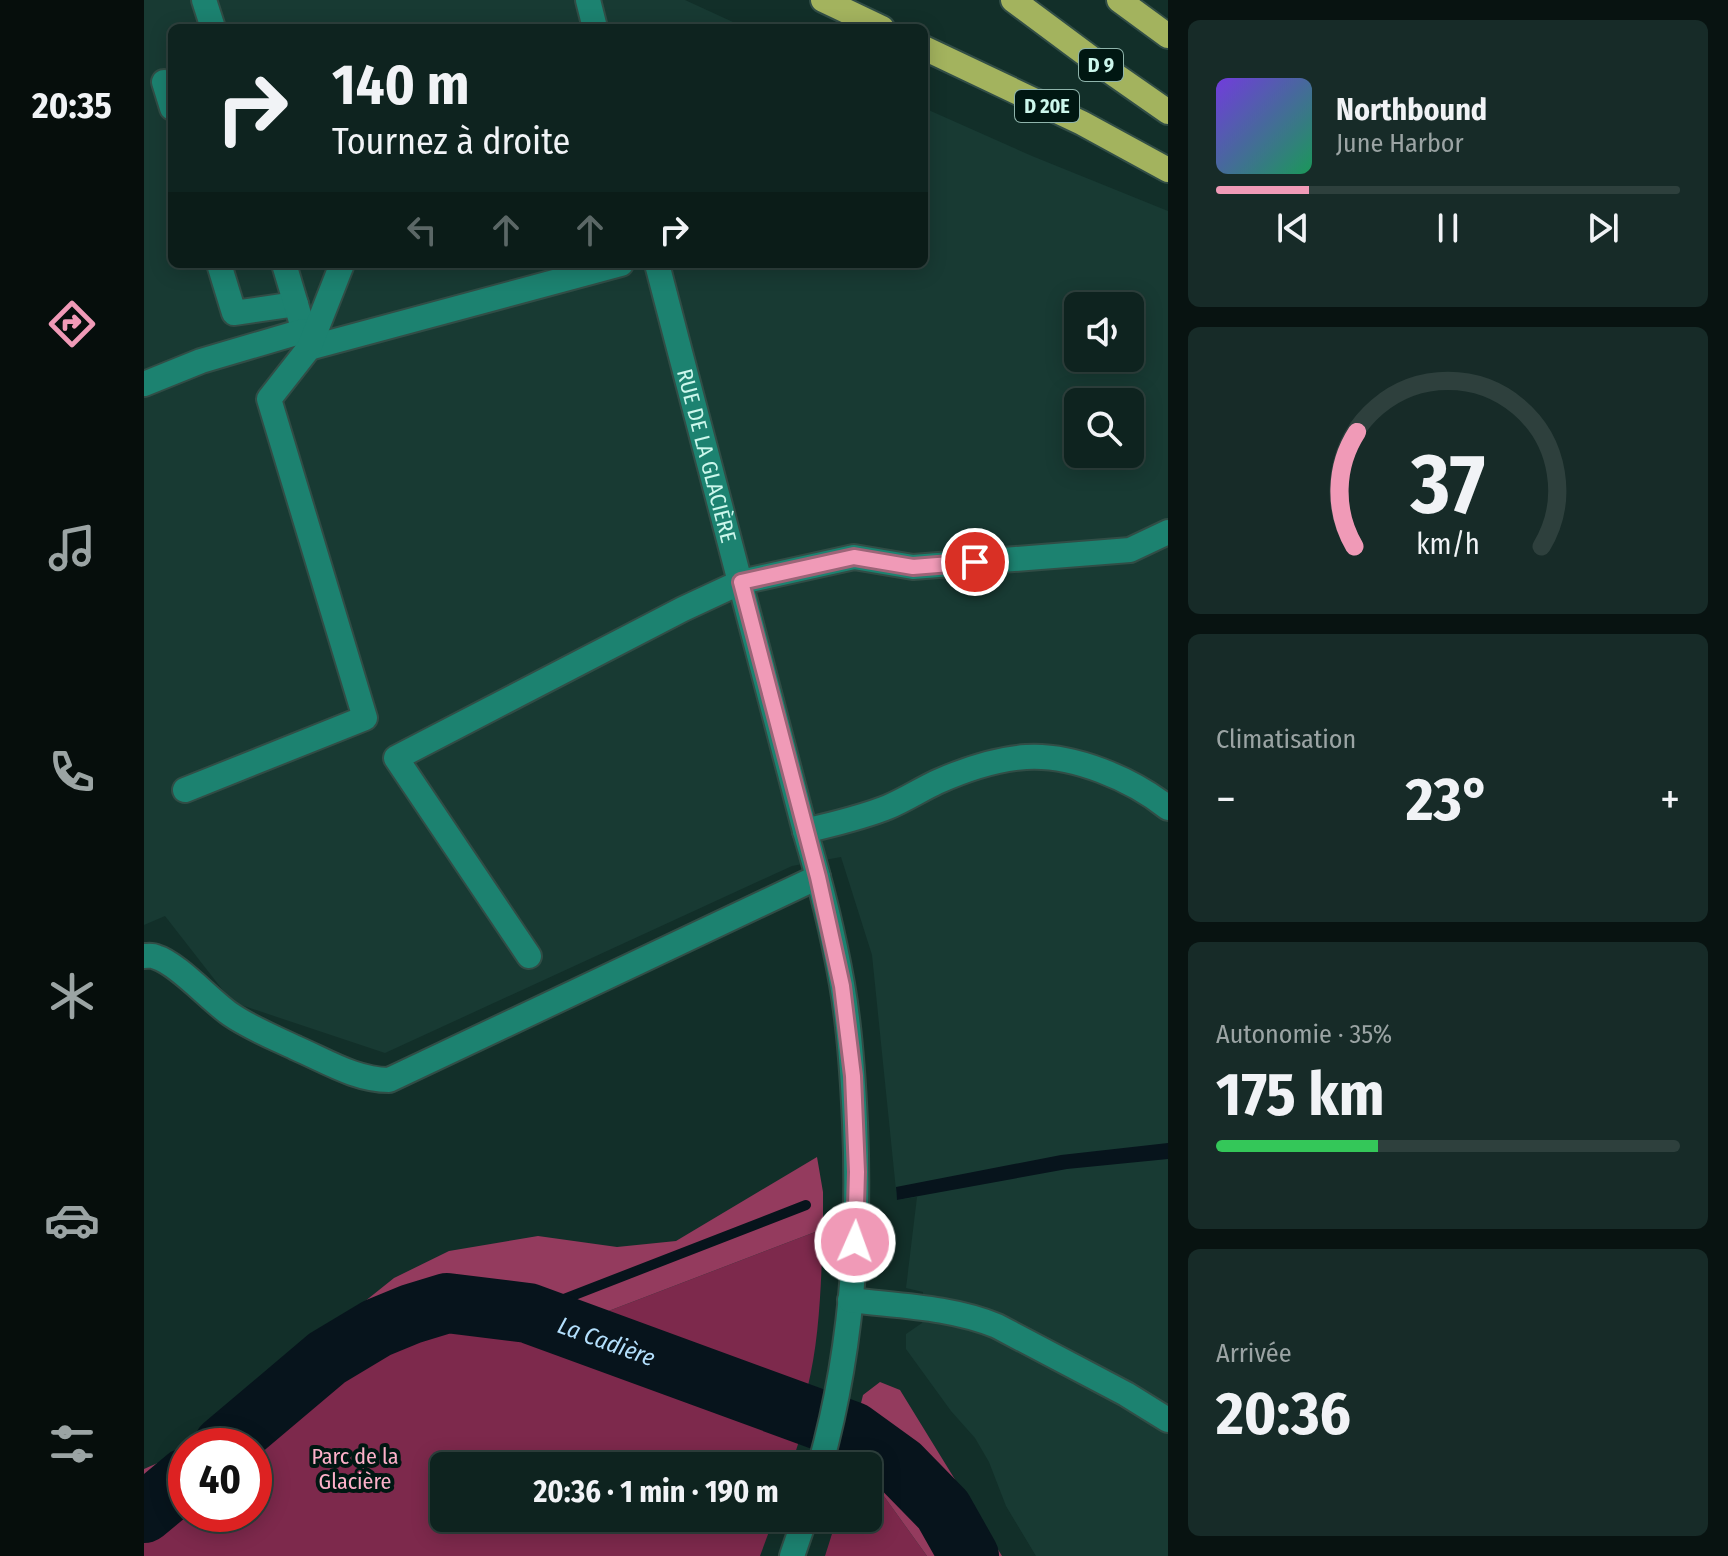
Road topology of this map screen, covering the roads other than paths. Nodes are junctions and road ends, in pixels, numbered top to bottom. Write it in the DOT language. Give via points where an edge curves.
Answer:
graph roads {
  1 [pos="204,0"];
  2 [pos="588,0"];
  3 [pos="823,0"];
  4 [pos="1013,0"];
  5 [pos="1119,0"];
  6 [pos="212,24"];
  7 [pos="594,24"];
  8 [pos="874,24"];
  9 [pos="1168,36"];
  10 [pos="928,50"];
  11 [pos="164,82"];
  12 [pos="168,95"];
  13 [pos="1168,112"];
  14 [pos="1168,170"];
  15 [pos="220,268"];
  16 [pos="285,268"];
  17 [pos="340,268"];
  18 [pos="604,268"];
  19 [pos="658,268"];
  20 [pos="296,304"];
  21 [pos="306,339"];
  22 [pos="144,384"];
  23 [pos="1168,532"];
  24 [pos="741,582"];
  25 [pos="185,790"];
  26 [pos="1168,808"];
  27 [pos="805,831"];
  28 [pos="818,877"];
  29 [pos="144,956"];
  30 [pos="529,956"];
  31 [pos="850,1300"];
  32 [pos="1168,1420"];
  33 [pos="824,1452"];
  34 [pos="800,1532"];
  35 [pos="792,1556"];
  1 -- 6 [label="street"];
  2 -- 7 [label="street"];
  3 -- 8 [label="highway"];
  4 -- 13 [label="highway, D 9"];
  5 -- 9 [label="highway"];
  10 -- 14 [label="highway, D 20E"];
  11 -- 12 [label="street"];
  15 -- 20 [label="street" via="234,313"];
  16 -- 20 [label="street"];
  17 -- 21 [label="street"];
  18 -- 21 [label="street"];
  19 -- 24 [label="street, RUE DE LA GLACIÈRE"];
  20 -- 21 [label="street"];
  21 -- 22 [label="street" via="201,361"];
  21 -- 25 [label="street" via="269,399 365,718"];
  23 -- 24 [label="street" via="1130,550 913,567 854,557"];
  24 -- 27 [label="street, RUE DE LA GLACIÈRE"];
  24 -- 30 [label="street" via="396,758"];
  26 -- 27 [label="street" via="1091,767 1027,757 971,770 891,806"];
  27 -- 28 [label="street, RUE DE LA GLACIÈRE"];
  28 -- 29 [label="street" via="389,1080 354,1074 250,1027 168,964"];
  28 -- 31 [label="street, RUE DE LA GLACIÈRE" via="842,986 853,1076 857,1172"];
  31 -- 32 [label="street" via="981,1319"];
  31 -- 33 [label="street, RUE DE LA GLACIÈRE"];
  34 -- 35 [label="street"];
}
